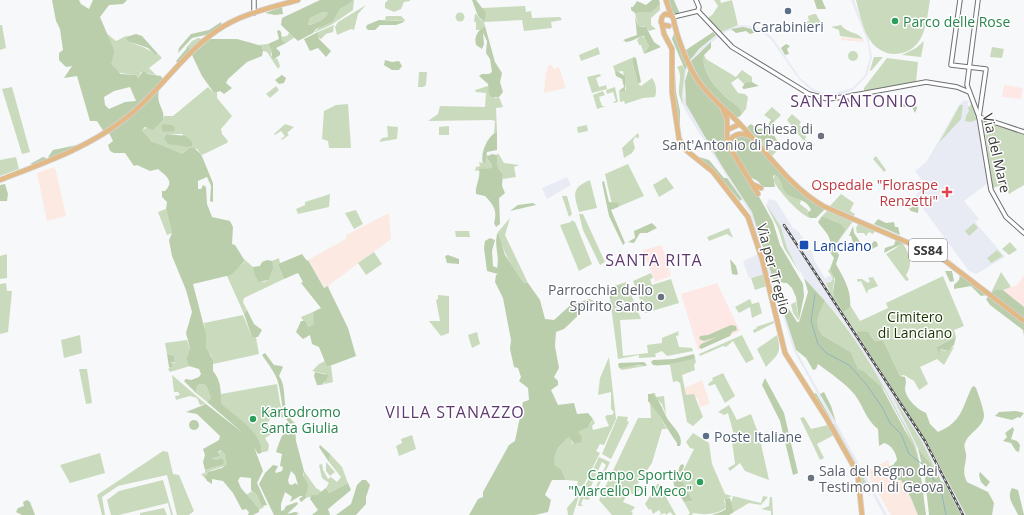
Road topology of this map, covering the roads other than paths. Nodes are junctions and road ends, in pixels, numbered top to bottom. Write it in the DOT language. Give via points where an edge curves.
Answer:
graph roads {
  1 [pos="254,0"];
  2 [pos="298,0"];
  3 [pos="665,0"];
  4 [pos="696,0"];
  5 [pos="960,0"];
  6 [pos="978,0"];
  7 [pos="696,11"];
  8 [pos="254,13"];
  9 [pos="663,15"];
  10 [pos="672,20"];
  11 [pos="662,24"];
  12 [pos="666,37"];
  13 [pos="969,67"];
  14 [pos="967,85"];
  15 [pos="961,88"];
  16 [pos="969,92"];
  17 [pos="721,106"];
  18 [pos="979,117"];
  19 [pos="740,124"];
  20 [pos="727,130"];
  21 [pos="1024,132"];
  22 [pos="737,134"];
  23 [pos="752,137"];
  24 [pos="730,149"];
  25 [pos="0,180"];
  26 [pos="750,181"];
  27 [pos="761,188"];
  28 [pos="758,194"];
  29 [pos="1024,233"];
  30 [pos="1024,321"];
  31 [pos="862,515"];
  1 -- 8 [label="street"];
  2 -- 8 [label="main road"];
  3 -- 9 [label="main road, SS84" via="666,9"];
  3 -- 10 [label="main road, SS84"];
  4 -- 7 [label="street" via="699,7"];
  5 -- 13 [label="street" via="951,64"];
  6 -- 13 [label="street"];
  7 -- 10 [label="street"];
  7 -- 15 [label="street" via="727,43 809,94 828,99 853,97 926,82"];
  8 -- 25 [label="main road" via="224,26 201,43 138,108 114,127 74,151"];
  9 -- 10 [label="main road"];
  9 -- 11 [label="main road"];
  10 -- 11 [label="main road"];
  10 -- 12 [label="main road"];
  10 -- 17 [label="main road, SS84" via="695,76"];
  11 -- 12 [label="main road, Via per Treglio"];
  12 -- 31 [label="main road, Via per Treglio" via="672,50 672,92 679,138 687,151 713,172 748,217 762,259 785,353 854,467 858,477"];
  13 -- 14 [label="street"];
  13 -- 18 [label="street" via="986,69"];
  14 -- 15 [label="street"];
  14 -- 16 [label="street, Via del Mare"];
  15 -- 16 [label="street"];
  16 -- 18 [label="street, Via del Mare"];
  17 -- 19 [label="main road, SS84"];
  17 -- 20 [label="main road" via="727,119"];
  18 -- 21 [label="street"];
  18 -- 29 [label="street, Via del Mare" via="991,190 1006,217"];
  19 -- 20 [label="main road"];
  19 -- 22 [label="main road"];
  19 -- 23 [label="main road, SS84"];
  20 -- 24 [label="main road" via="726,138"];
  22 -- 23 [label="main road"];
  22 -- 24 [label="main road" via="731,139"];
  23 -- 30 [label="main road, SS84" via="797,188 823,206 940,256"];
  24 -- 26 [label="main road"];
  26 -- 27 [label="main road" via="755,187"];
  26 -- 28 [label="main road"];
}
